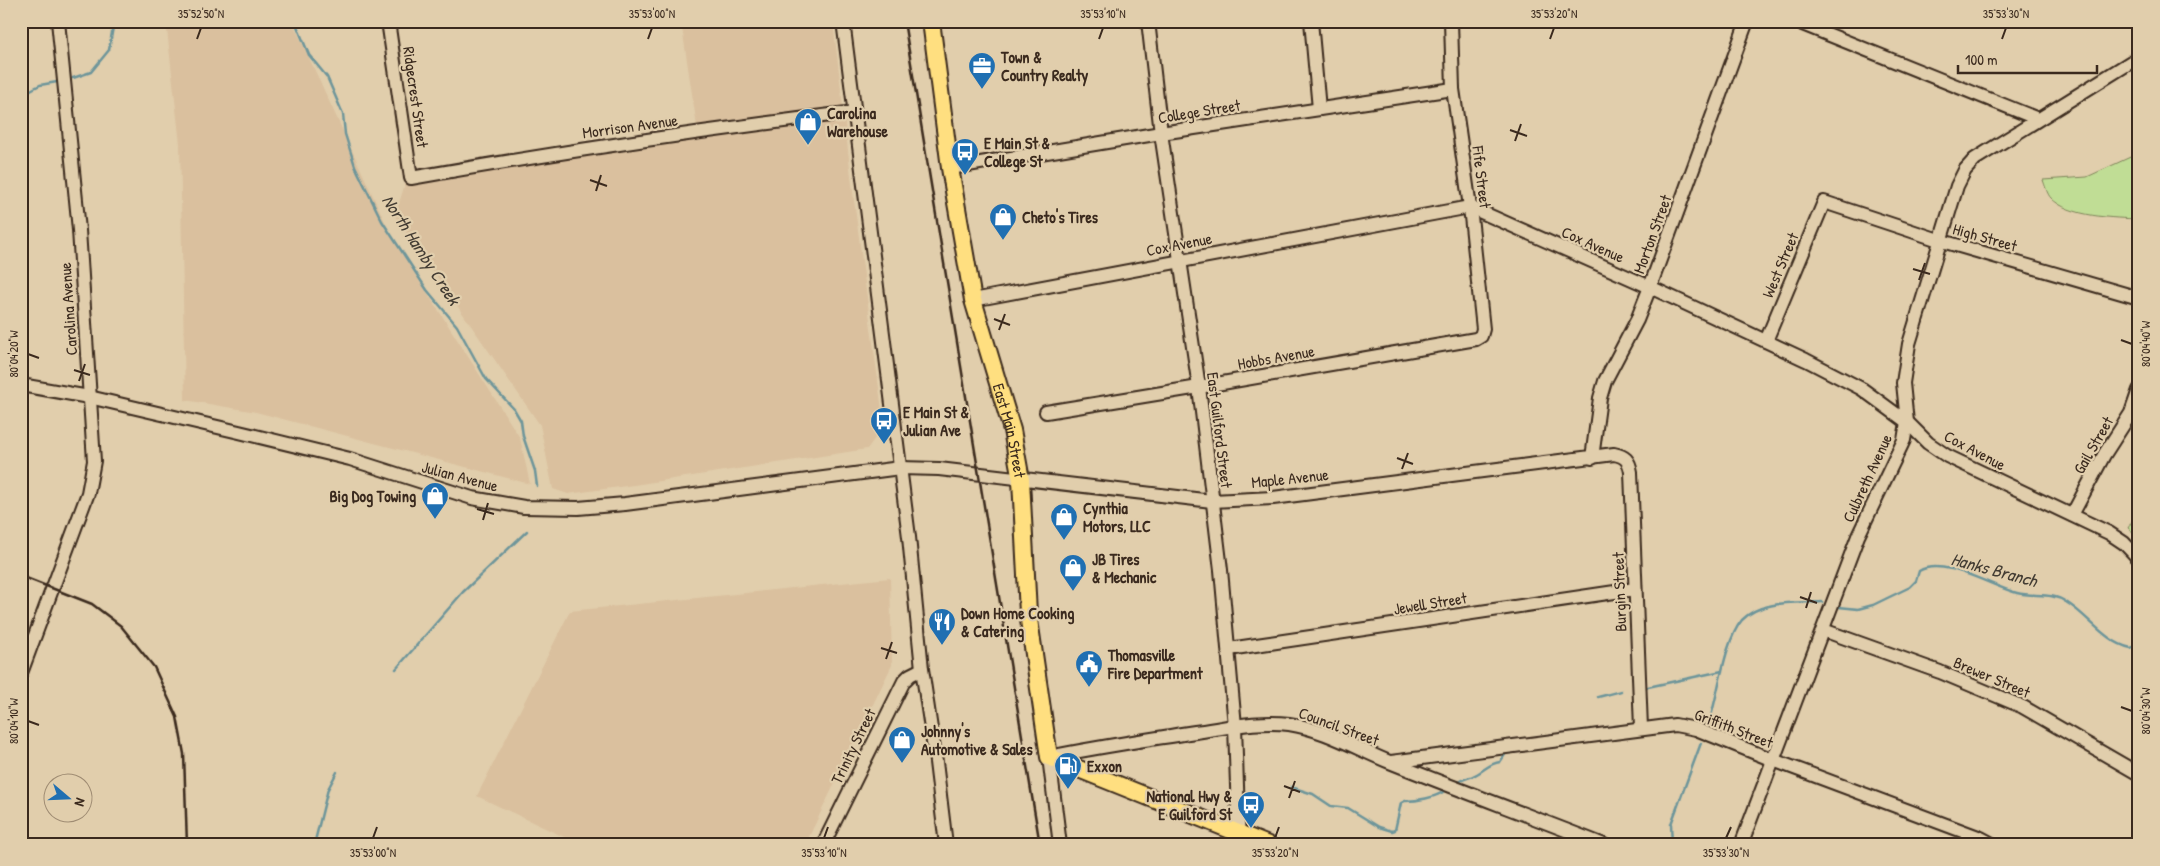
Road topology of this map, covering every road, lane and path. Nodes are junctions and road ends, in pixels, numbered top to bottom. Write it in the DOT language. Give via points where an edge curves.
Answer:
graph roads {
  1 [pos="58,21"];
  2 [pos="389,21"];
  3 [pos="843,21"];
  4 [pos="931,21"];
  5 [pos="1148,21"];
  6 [pos="1311,21"];
  7 [pos="1451,21"];
  8 [pos="1747,21"];
  9 [pos="1795,21"];
  10 [pos="2139,57"];
  11 [pos="1453,90"];
  12 [pos="1319,109"];
  13 [pos="855,112"];
  14 [pos="2038,119"];
  15 [pos="1161,133"];
  16 [pos="950,168"];
  17 [pos="411,178"];
  18 [pos="1824,202"];
  19 [pos="1470,207"];
  20 [pos="1942,241"];
  21 [pos="1180,261"];
  22 [pos="1650,287"];
  23 [pos="2139,298"];
  24 [pos="973,300"];
  25 [pos="1481,336"];
  26 [pos="1766,341"];
  27 [pos="21,385"];
  28 [pos="1199,387"];
  29 [pos="2139,390"];
  30 [pos="89,397"];
  31 [pos="1046,412"];
  32 [pos="2135,414"];
  33 [pos="1907,422"];
  34 [pos="1624,456"];
  35 [pos="1592,458"];
  36 [pos="900,468"];
  37 [pos="1021,480"];
  38 [pos="1212,501"];
  39 [pos="2072,515"];
  40 [pos="2139,559"];
  41 [pos="1636,589"];
  42 [pos="1822,630"];
  43 [pos="1229,649"];
  44 [pos="922,669"];
  45 [pos="21,673"];
  46 [pos="1235,726"];
  47 [pos="1641,728"];
  48 [pos="1049,757"];
  49 [pos="1773,760"];
  50 [pos="1390,762"];
  51 [pos="2139,774"];
  52 [pos="1239,839"];
  53 [pos="823,845"];
  54 [pos="946,845"];
  55 [pos="1060,845"];
  56 [pos="1268,845"];
  57 [pos="1604,845"];
  58 [pos="1741,845"];
  59 [pos="1994,845"];
  1 -- 30 [label="street, Carolina Avenue" via="79,230"];
  2 -- 17 [label="street, Ridgecrest Street"];
  3 -- 13 [label="street"];
  4 -- 16 [label="main road, East Main Street"];
  5 -- 15 [label="street, East Guilford Street"];
  6 -- 12 [label="street"];
  7 -- 11 [label="street, Fife Street"];
  8 -- 22 [label="street, Morton Street"];
  9 -- 14 [label="street"];
  10 -- 14 [label="street, Culbreth Avenue"];
  11 -- 12 [label="street, College Street"];
  11 -- 19 [label="street, Fife Street"];
  12 -- 15 [label="street, College Street"];
  13 -- 17 [label="street, Morrison Avenue" via="736,126"];
  13 -- 36 [label="street"];
  14 -- 20 [label="street, Culbreth Avenue" via="1975,159 1966,170 1957,186"];
  15 -- 16 [label="street, College Street"];
  15 -- 21 [label="street, East Guilford Street"];
  16 -- 24 [label="main road, East Main Street"];
  18 -- 20 [label="street, High Street"];
  18 -- 26 [label="street, West Street"];
  19 -- 21 [label="street, Cox Avenue"];
  19 -- 22 [label="street, Cox Avenue"];
  19 -- 25 [label="street, Fife Street" via="1483,329"];
  20 -- 23 [label="street, High Street"];
  20 -- 33 [label="street, Culbreth Avenue" via="1909,344 1903,383"];
  21 -- 24 [label="street, Cox Avenue"];
  21 -- 28 [label="street, East Guilford Street"];
  22 -- 26 [label="street, Cox Avenue"];
  22 -- 35 [label="street, Morton Street" via="1637,320 1605,381"];
  24 -- 37 [label="main road, East Main Street" via="1012,430"];
  25 -- 28 [label="street, Hobbs Avenue"];
  26 -- 33 [label="street, Cox Avenue" via="1862,388"];
  27 -- 30 [label="street, Julian Avenue"];
  28 -- 31 [label="street, Hobbs Avenue"];
  28 -- 38 [label="street, East Guilford Street"];
  29 -- 32 [label="street, Gail Street"];
  30 -- 36 [label="street, Julian Avenue" via="350,460 472,498 524,507 578,508 625,504"];
  30 -- 45 [label="street, Carolina Avenue" via="93,475"];
  32 -- 39 [label="street, Gail Street" via="2104,455"];
  33 -- 39 [label="street, Cox Avenue" via="1947,456"];
  33 -- 42 [label="street, Culbreth Avenue" via="1904,440 1858,536"];
  34 -- 35 [label="street, Maple Avenue" via="1614,454"];
  34 -- 41 [label="street, Burgin Street" via="1630,463 1631,472"];
  35 -- 38 [label="street, Maple Avenue" via="1273,498"];
  36 -- 37 [label="street, Maple Avenue" via="939,469"];
  36 -- 44 [label="street"];
  37 -- 38 [label="street, Maple Avenue"];
  37 -- 48 [label="main road, East Main Street" via="1028,613"];
  38 -- 43 [label="street, East Guilford Street"];
  39 -- 40 [label="street, Cox Avenue" via="2109,533"];
  41 -- 43 [label="street, Jewell Street"];
  41 -- 47 [label="street, Burgin Street"];
  42 -- 49 [label="street, Culbreth Avenue"];
  42 -- 51 [label="street, Brewer Street" via="1940,672 2023,707"];
  43 -- 46 [label="street, East Guilford Street"];
  44 -- 53 [label="street, Trinity Street" via="904,681"];
  44 -- 54 [label="street"];
  46 -- 48 [label="street, Council Street"];
  46 -- 50 [label="street, Council Street" via="1288,724 1309,729"];
  46 -- 52 [label="street, East Guilford Street"];
  47 -- 49 [label="street, Griffith Street" via="1675,725 1696,728"];
  47 -- 50 [label="street, Griffith Street"];
  48 -- 52 [label="main road"];
  48 -- 55 [label="street, East Main Street"];
  49 -- 58 [label="street, Culbreth Avenue"];
  49 -- 59 [label="street, Griffith Street"];
  50 -- 57 [label="street, Council Street"];
  52 -- 56 [label="main road"];
}
